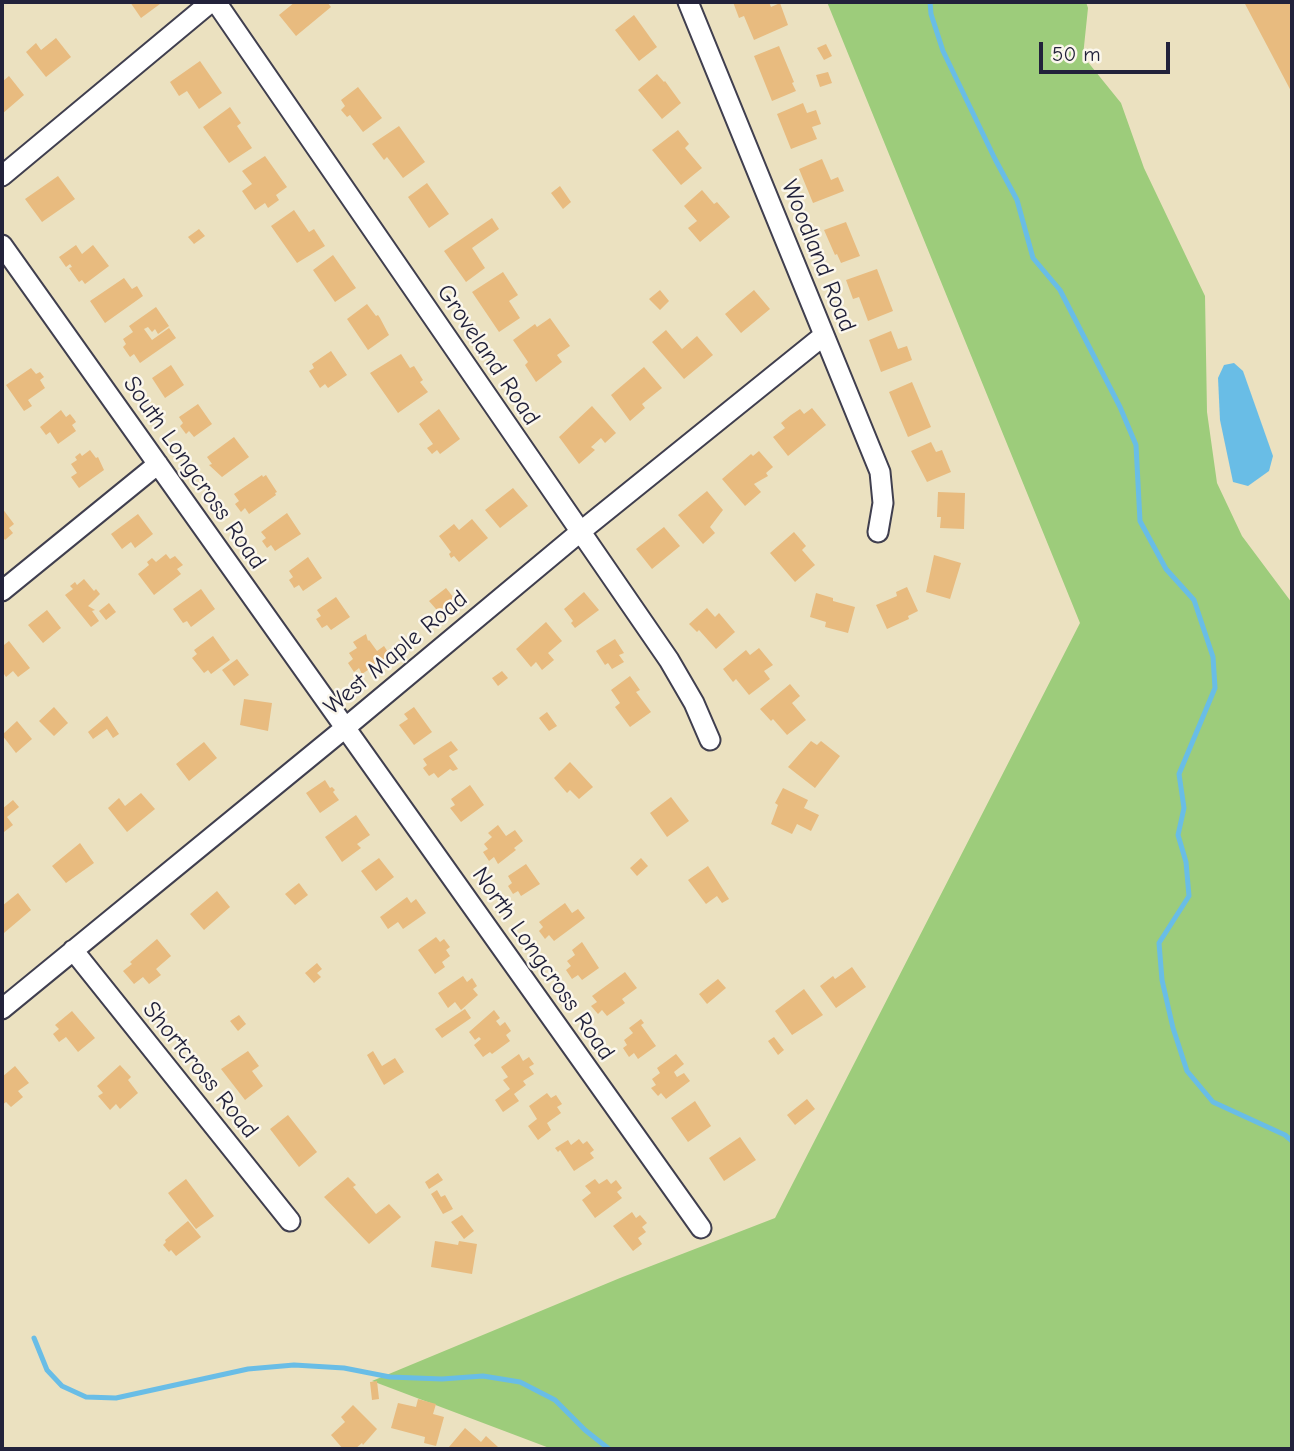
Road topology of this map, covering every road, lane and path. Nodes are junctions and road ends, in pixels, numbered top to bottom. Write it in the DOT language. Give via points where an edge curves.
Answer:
graph roads {
  1 [pos="214,2"];
  2 [pos="688,2"];
  3 [pos="2,176"];
  4 [pos="2,245"];
  5 [pos="823,335"];
  6 [pos="158,464"];
  7 [pos="580,532"];
  8 [pos="878,532"];
  9 [pos="2,591"];
  10 [pos="345,728"];
  11 [pos="710,740"];
  12 [pos="73,950"];
  13 [pos="2,1009"];
  14 [pos="290,1221"];
  15 [pos="701,1228"];
  1 -- 3 [label="street"];
  1 -- 7 [label="street, Groveland Road"];
  2 -- 5 [label="street, Woodland Road"];
  4 -- 6 [label="street, South Longcross Road"];
  5 -- 7 [label="street, West Maple Road"];
  5 -- 8 [label="street, Woodland Road" via="880,472 883,503"];
  6 -- 9 [label="street"];
  6 -- 10 [label="street, South Longcross Road"];
  7 -- 10 [label="street, West Maple Road"];
  7 -- 11 [label="street, Groveland Road" via="669,660"];
  10 -- 12 [label="street, West Maple Road"];
  10 -- 15 [label="street, North Longcross Road"];
  12 -- 13 [label="street, West Maple Road"];
  12 -- 14 [label="street, Shortcross Road"];
}
